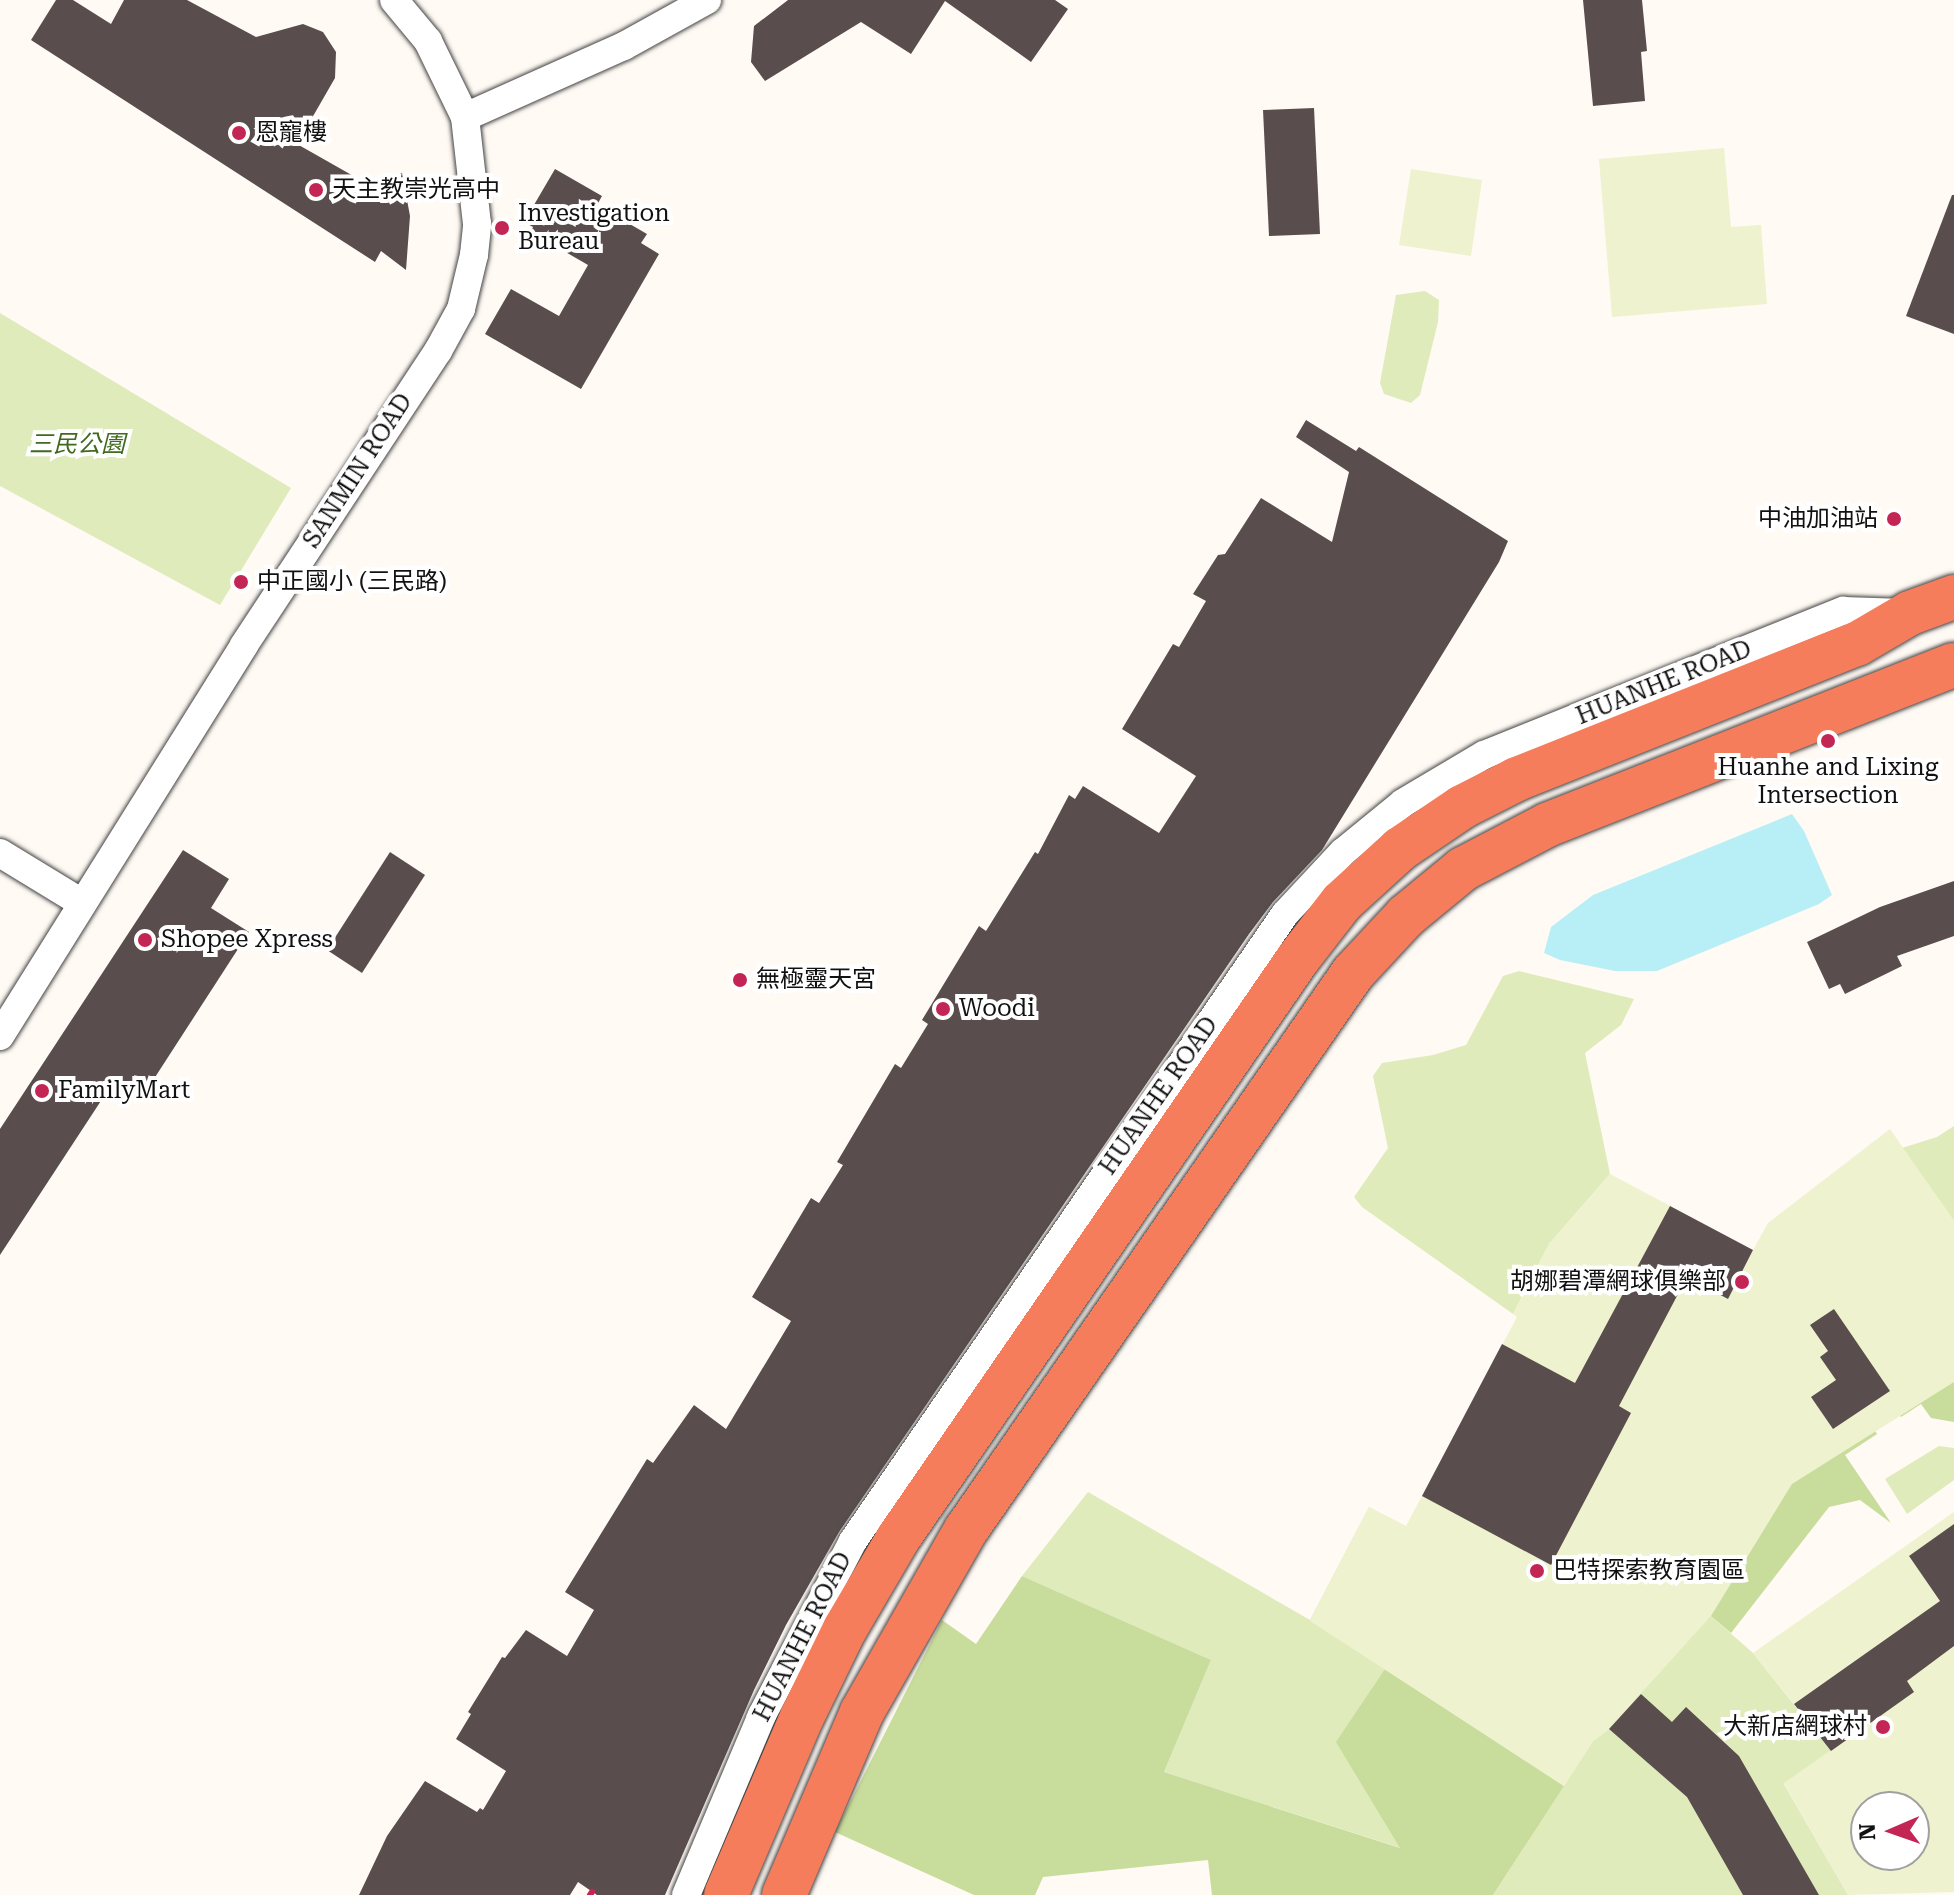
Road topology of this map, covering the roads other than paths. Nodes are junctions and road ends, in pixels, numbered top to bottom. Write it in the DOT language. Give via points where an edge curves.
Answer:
graph roads {
  1 [pos="394,0"];
  2 [pos="707,0"];
  3 [pos="465,117"];
  4 [pos="1954,597"];
  5 [pos="1910,613"];
  6 [pos="1954,665"];
  7 [pos="0,853"];
  8 [pos="82,903"];
  9 [pos="0,1036"];
  10 [pos="686,1895"];
  11 [pos="726,1895"];
  12 [pos="784,1895"];
  1 -- 3 [label="street, SANMIN ROAD" via="428,41"];
  2 -- 3 [label="street" via="624,46"];
  3 -- 8 [label="street, SANMIN ROAD" via="477,224 461,309"];
  4 -- 5 [label="highway, HUANHE ROAD"];
  5 -- 10 [label="street, HUANHE ROAD" via="1843,611 1484,755 1403,803 1343,852 1285,914 853,1541 762,1715"];
  5 -- 11 [label="highway, HUANHE ROAD" via="1857,644 1517,779 1462,807 1400,849 1342,902 899,1537 802,1717"];
  6 -- 12 [label="highway" via="1547,825 1463,869 1406,916 1353,973 966,1530 862,1712"];
  7 -- 8 [label="street"];
  8 -- 9 [label="street, SANMIN ROAD"];
}
